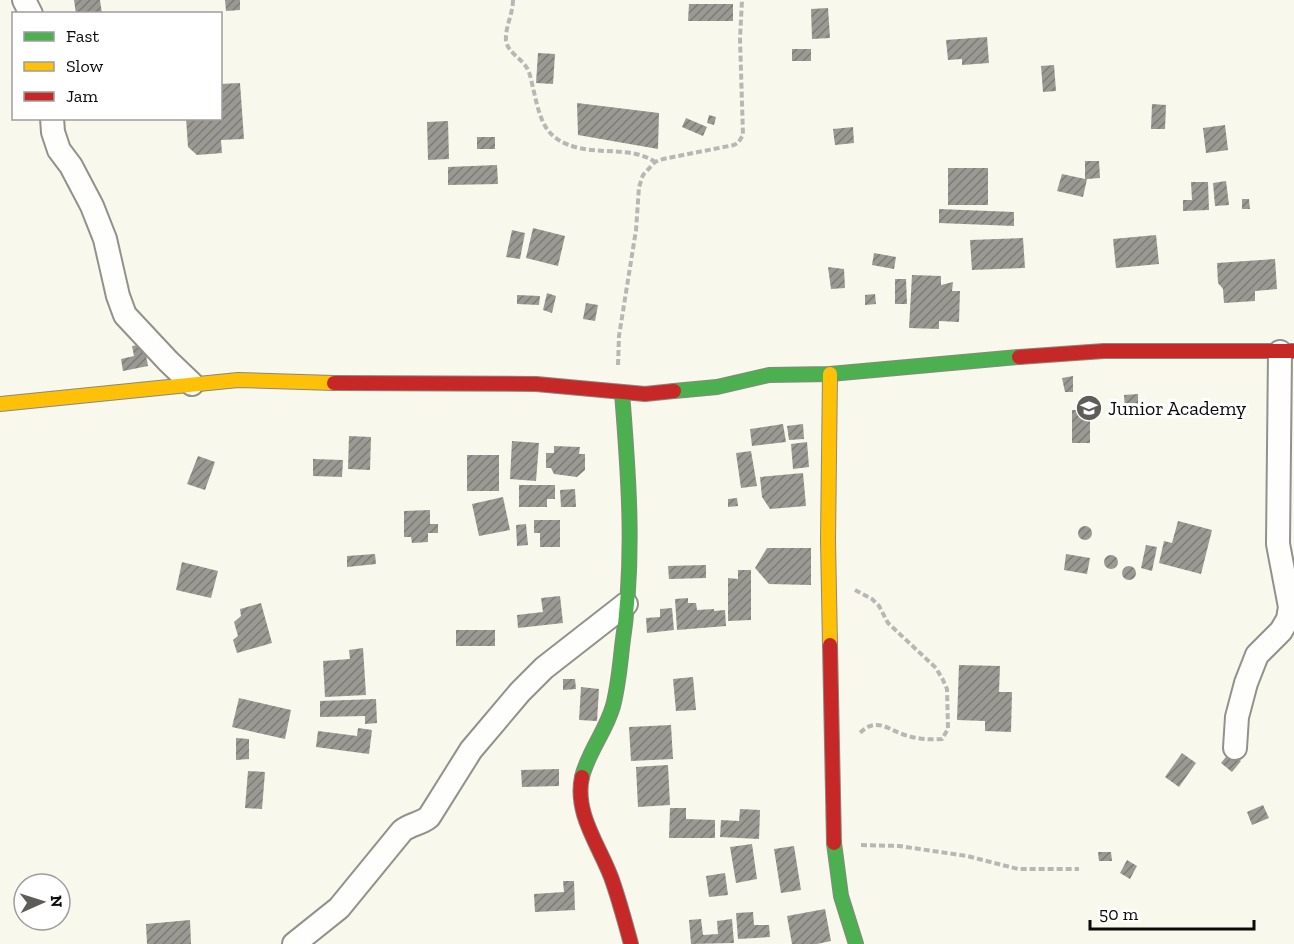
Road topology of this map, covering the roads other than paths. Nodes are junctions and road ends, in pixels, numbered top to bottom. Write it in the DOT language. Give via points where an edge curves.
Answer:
graph roads {
  1 [pos="52,120"];
  2 [pos="1287,352"];
  3 [pos="830,374"];
  4 [pos="192,384"];
  5 [pos="622,393"];
  6 [pos="0,404"];
  7 [pos="626,604"];
  8 [pos="1235,748"];
  9 [pos="294,944"];
  10 [pos="632,944"];
  11 [pos="856,944"];
  1 -- 4 [label="street" via="59,150 82,186 105,239 125,315"];
  2 -- 3 [label="street" via="1104,351"];
  2 -- 8 [label="street" via="1278,544 1290,607 1281,631 1257,655 1246,683 1237,717"];
  3 -- 5 [label="street" via="769,375 717,387"];
  3 -- 11 [label="street" via="828,540 834,845 839,891"];
  4 -- 5 [label="street" via="238,380 536,384"];
  4 -- 6 [label="street"];
  5 -- 7 [label="street" via="631,538"];
  7 -- 9 [label="street" via="544,668 520,692 471,750 432,813 402,831 339,908"];
  7 -- 10 [label="street" via="613,705 585,764 580,790 584,816 610,876"];
}
